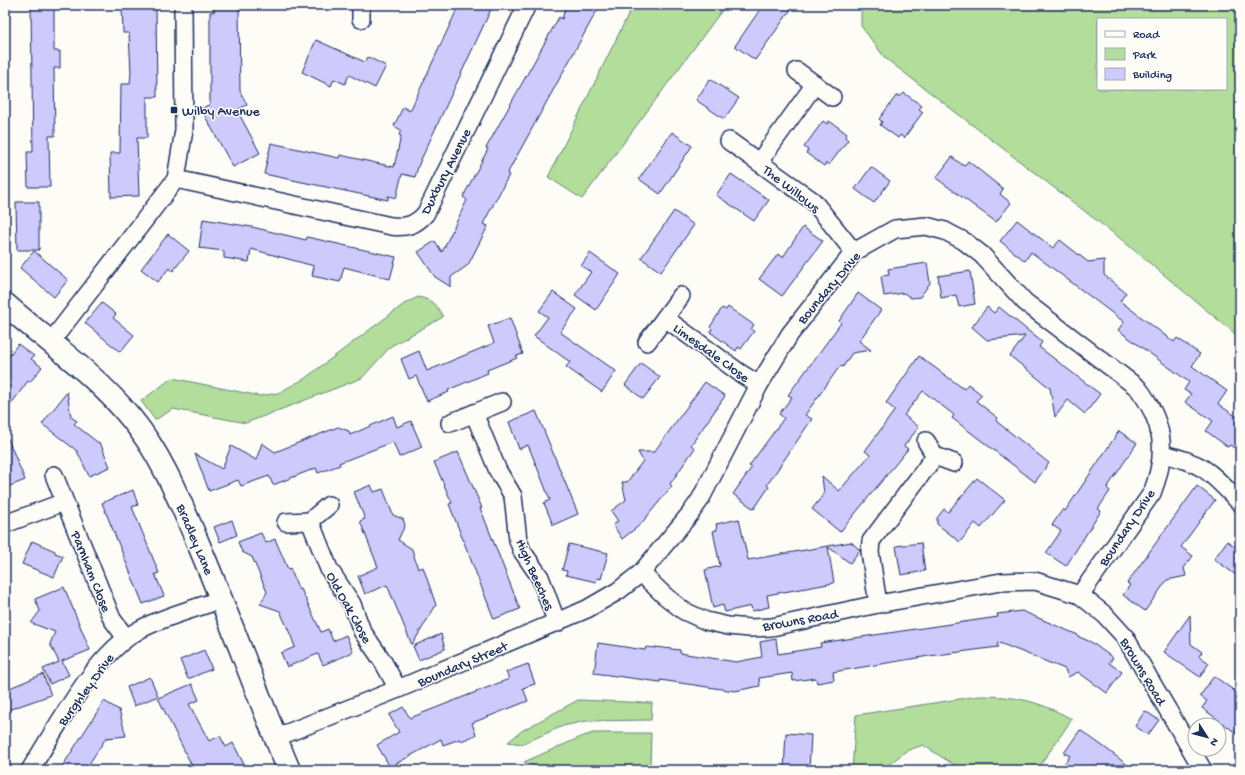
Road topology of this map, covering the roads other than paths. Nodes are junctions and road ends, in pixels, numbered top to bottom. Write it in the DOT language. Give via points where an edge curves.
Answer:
graph roads {
  1 [pos="183,5"];
  2 [pos="527,5"];
  3 [pos="797,71"];
  4 [pos="815,84"];
  5 [pos="832,97"];
  6 [pos="729,141"];
  7 [pos="758,162"];
  8 [pos="176,180"];
  9 [pos="854,252"];
  10 [pos="681,296"];
  11 [pos="5,304"];
  12 [pos="665,318"];
  13 [pos="646,342"];
  14 [pos="50,343"];
  15 [pos="759,385"];
  16 [pos="502,402"];
  17 [pos="474,413"];
  18 [pos="450,423"];
  19 [pos="926,441"];
  20 [pos="1162,454"];
  21 [pos="935,456"];
  22 [pos="954,463"];
  23 [pos="54,475"];
  24 [pos="64,502"];
  25 [pos="1240,503"];
  26 [pos="329,505"];
  27 [pos="310,521"];
  28 [pos="286,522"];
  29 [pos="5,524"];
  30 [pos="641,573"];
  31 [pos="1080,595"];
  32 [pos="222,599"];
  33 [pos="878,604"];
  34 [pos="557,623"];
  35 [pos="126,638"];
  36 [pos="398,689"];
  37 [pos="275,738"];
  38 [pos="30,770"];
  39 [pos="289,770"];
  40 [pos="1202,770"];
  1 -- 8 [label="street" via="184,130"];
  2 -- 8 [label="street, Duxbury Avenue" via="426,213 413,225 391,226"];
  3 -- 4 [label="street"];
  4 -- 5 [label="street"];
  4 -- 7 [label="street, The Willows"];
  6 -- 7 [label="street, The Willows"];
  7 -- 9 [label="street, The Willows" via="813,201"];
  8 -- 14 [label="street"];
  9 -- 15 [label="street, Boundary Drive" via="790,334"];
  9 -- 20 [label="street, Boundary Drive" via="895,229 911,227 926,226 945,231 964,241 982,255 1025,302 1138,388 1158,419"];
  10 -- 12 [label="street, Limesdale Close"];
  11 -- 14 [label="street, Bradley Lane"];
  12 -- 13 [label="street, Limesdale Close"];
  12 -- 15 [label="street, Limesdale Close"];
  14 -- 32 [label="street, Bradley Lane" via="105,389 131,418 153,449 177,495"];
  15 -- 30 [label="street, Boundary Drive" via="700,500"];
  16 -- 17 [label="street"];
  17 -- 18 [label="street"];
  17 -- 34 [label="street, High Beeches" via="498,471 513,496 520,546 540,577"];
  19 -- 21 [label="street"];
  20 -- 25 [label="street" via="1194,462 1209,471"];
  20 -- 31 [label="street, Boundary Drive" via="1152,493"];
  21 -- 22 [label="street"];
  21 -- 33 [label="street" via="871,541 870,552"];
  23 -- 24 [label="street, Parnham Close"];
  24 -- 29 [label="street"];
  24 -- 35 [label="street, Parnham Close" via="112,619"];
  26 -- 27 [label="street"];
  27 -- 28 [label="street"];
  27 -- 36 [label="street, Old Oak Close" via="329,569 352,604 362,631"];
  30 -- 33 [label="street, Browns Road" via="664,596 684,611 706,621 728,626 772,627"];
  30 -- 34 [label="street, Boundary Street" via="618,591"];
  31 -- 33 [label="street, Browns Road" via="1035,581 1001,582"];
  31 -- 40 [label="street, Browns Road" via="1105,615 1125,638"];
  32 -- 35 [label="street, Burghley Drive" via="157,622"];
  32 -- 37 [label="street, Bradley Lane"];
  34 -- 36 [label="street, Boundary Street"];
  35 -- 38 [label="street, Burghley Drive" via="112,651 84,687"];
  36 -- 37 [label="street, Boundary Street"];
  37 -- 39 [label="street, Bradley Lane"];
}
